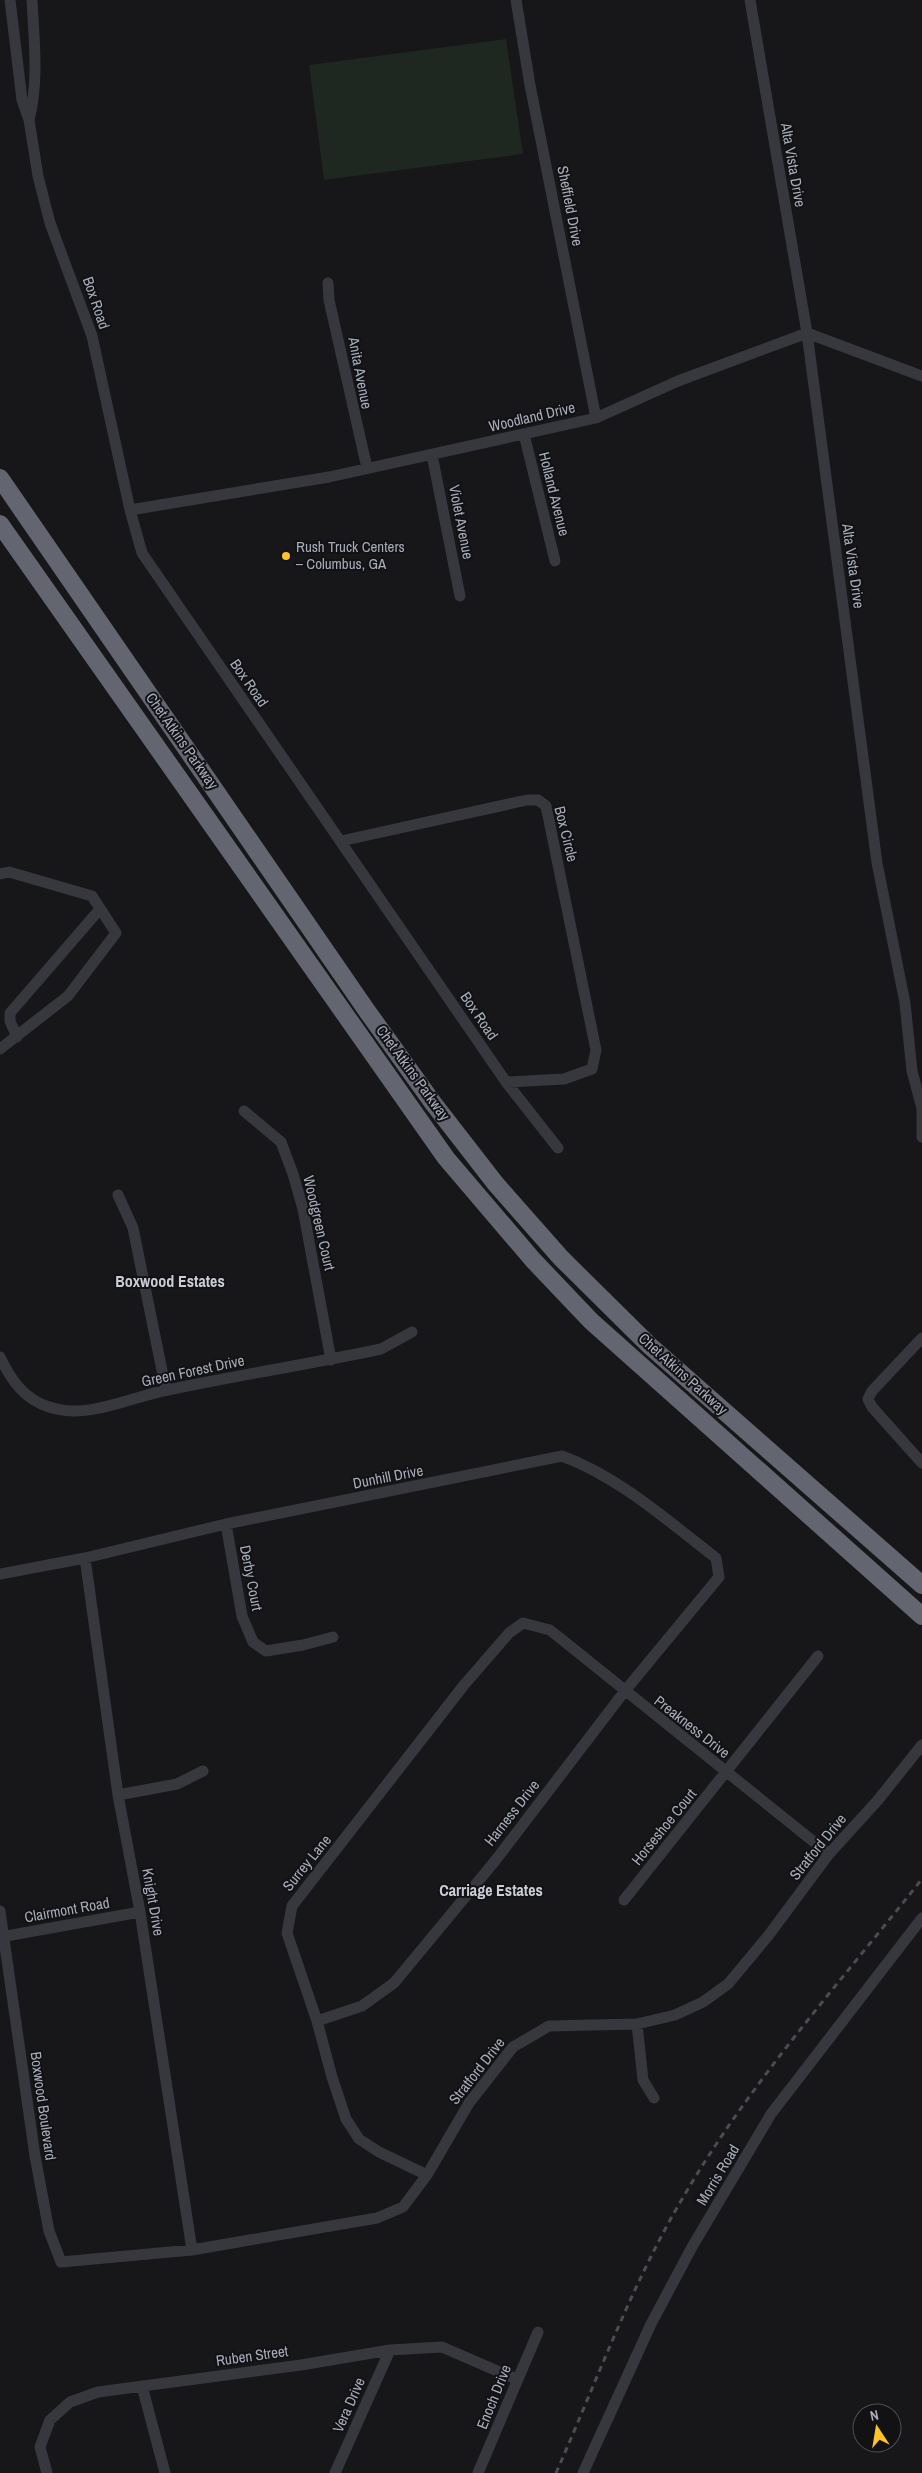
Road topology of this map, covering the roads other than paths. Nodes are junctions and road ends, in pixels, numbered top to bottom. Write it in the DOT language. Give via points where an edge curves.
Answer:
graph roads {
  1 [pos="10,0"];
  2 [pos="32,0"];
  3 [pos="516,0"];
  4 [pos="750,0"];
  5 [pos="28,120"];
  6 [pos="328,283"];
  7 [pos="807,333"];
  8 [pos="922,376"];
  9 [pos="596,418"];
  10 [pos="524,434"];
  11 [pos="432,455"];
  12 [pos="367,468"];
  13 [pos="0,473"];
  14 [pos="0,478"];
  15 [pos="21,509"];
  16 [pos="130,510"];
  17 [pos="0,524"];
  18 [pos="555,561"];
  19 [pos="460,596"];
  20 [pos="341,841"];
  21 [pos="0,874"];
  22 [pos="100,909"];
  23 [pos="17,1037"];
  24 [pos="0,1049"];
  25 [pos="506,1082"];
  26 [pos="922,1108"];
  27 [pos="244,1111"];
  28 [pos="922,1137"];
  29 [pos="558,1148"];
  30 [pos="118,1196"];
  31 [pos="412,1332"];
  32 [pos="922,1338"];
  33 [pos="0,1357"];
  34 [pos="331,1360"];
  35 [pos="166,1390"];
  36 [pos="922,1463"];
  37 [pos="226,1524"];
  38 [pos="85,1558"];
  39 [pos="0,1574"];
  40 [pos="922,1585"];
  41 [pos="707,1592"];
  42 [pos="922,1616"];
  43 [pos="536,1626"];
  44 [pos="333,1637"];
  45 [pos="818,1656"];
  46 [pos="624,1692"];
  47 [pos="922,1745"];
  48 [pos="203,1771"];
  49 [pos="726,1773"];
  50 [pos="118,1795"];
  51 [pos="829,1854"];
  52 [pos="624,1900"];
  53 [pos="0,1911"];
  54 [pos="140,1912"];
  55 [pos="922,1918"];
  56 [pos="2,1937"];
  57 [pos="317,2020"];
  58 [pos="637,2024"];
  59 [pos="654,2098"];
  60 [pos="426,2175"];
  61 [pos="192,2250"];
  62 [pos="103,2259"];
  63 [pos="538,2332"];
  64 [pos="390,2350"];
  65 [pos="516,2379"];
  66 [pos="142,2386"];
  67 [pos="47,2473"];
  68 [pos="165,2473"];
  69 [pos="335,2473"];
  70 [pos="478,2473"];
  71 [pos="583,2473"];
  1 -- 5 [label="street, Box Road" via="22,100"];
  2 -- 5 [label="street, Box Road" via="35,72 34,98"];
  3 -- 9 [label="street, Sheffield Drive"];
  4 -- 7 [label="street, Alta Vista Drive"];
  5 -- 16 [label="street, Box Road" via="50,223 92,336"];
  6 -- 12 [label="street, Anita Avenue" via="329,300"];
  7 -- 8 [label="street"];
  7 -- 9 [label="street, Woodland Drive" via="678,381"];
  7 -- 26 [label="street, Alta Vista Drive" via="877,863 905,1003 912,1071"];
  9 -- 10 [label="street, Woodland Drive"];
  10 -- 11 [label="street, Woodland Drive"];
  10 -- 18 [label="street, Holland Avenue"];
  11 -- 12 [label="street, Woodland Drive"];
  11 -- 19 [label="street, Violet Avenue"];
  12 -- 16 [label="street, Woodland Drive" via="241,493"];
  13 -- 15 [label="highway"];
  14 -- 15 [label="highway, Chet Atkins Parkway"];
  15 -- 40 [label="highway, Chet Atkins Parkway" via="368,1011 495,1183 561,1258 650,1346"];
  16 -- 20 [label="street, Box Road" via="142,553 151,568"];
  17 -- 42 [label="highway, Chet Atkins Parkway" via="446,1158 533,1260 591,1321"];
  20 -- 25 [label="street, Box Road"];
  20 -- 25 [label="street, Box Circle" via="517,802 538,800 546,806 596,1050 592,1069 564,1078"];
  21 -- 22 [label="street" via="9,872 92,896"];
  22 -- 23 [label="street" via="10,1013"];
  22 -- 23 [label="street" via="116,933 68,996"];
  23 -- 24 [label="street"];
  25 -- 29 [label="street, Box Road"];
  26 -- 28 [label="street, Alta Vista Drive"];
  27 -- 34 [label="street, Woodgreen Court" via="281,1142 287,1158 303,1209"];
  30 -- 35 [label="street" via="133,1228"];
  31 -- 34 [label="street, Green Forest Drive" via="381,1349"];
  32 -- 36 [label="street" via="868,1399"];
  33 -- 35 [label="street, Green Forest Drive" via="24,1394 56,1409 104,1407"];
  34 -- 35 [label="street, Green Forest Drive"];
  37 -- 38 [label="street, Dunhill Drive"];
  37 -- 41 [label="street, Dunhill Drive" via="562,1456 584,1464 648,1505 716,1558 719,1578"];
  37 -- 44 [label="street, Derby Court" via="242,1616 253,1642 266,1650"];
  38 -- 39 [label="street, Dunhill Drive"];
  38 -- 50 [label="street, Knight Drive"];
  41 -- 46 [label="street, Harness Drive"];
  43 -- 46 [label="street, Preakness Drive" via="550,1630"];
  43 -- 57 [label="street, Surrey Lane" via="523,1623 508,1633 292,1906 287,1933"];
  45 -- 49 [label="street, Horseshoe Court"];
  46 -- 49 [label="street, Preakness Drive"];
  46 -- 57 [label="street, Harness Drive" via="501,1853 394,1983 362,2006"];
  47 -- 51 [label="street, Stratford Drive"];
  48 -- 50 [label="street" via="177,1784"];
  49 -- 51 [label="street, Preakness Drive"];
  49 -- 52 [label="street, Horseshoe Court"];
  50 -- 54 [label="street, Knight Drive"];
  51 -- 58 [label="street, Stratford Drive" via="728,1984 703,2002 675,2015"];
  53 -- 56 [label="street, Boxwood Boulevard"];
  54 -- 56 [label="street, Clairmont Road"];
  54 -- 61 [label="street, Knight Drive"];
  55 -- 71 [label="street, Morris Road" via="771,2114 651,2324"];
  56 -- 62 [label="street, Boxwood Boulevard" via="49,2231 61,2262"];
  57 -- 60 [label="street, Surrey Lane" via="346,2119 359,2139"];
  58 -- 59 [label="street" via="644,2080"];
  58 -- 60 [label="street, Stratford Drive" via="549,2026 512,2047 468,2103"];
  60 -- 61 [label="street, Stratford Drive" via="403,2207 377,2218"];
  61 -- 62 [label="street, Stratford Drive"];
  63 -- 65 [label="street, Enoch Drive"];
  64 -- 65 [label="street, Ruben Street" via="442,2347"];
  64 -- 66 [label="street, Ruben Street"];
  64 -- 69 [label="street, Vera Drive"];
  65 -- 70 [label="street, Enoch Drive"];
  66 -- 67 [label="street, Ruben Street" via="98,2392 70,2402 50,2420 40,2447"];
  66 -- 68 [label="street"];
}
